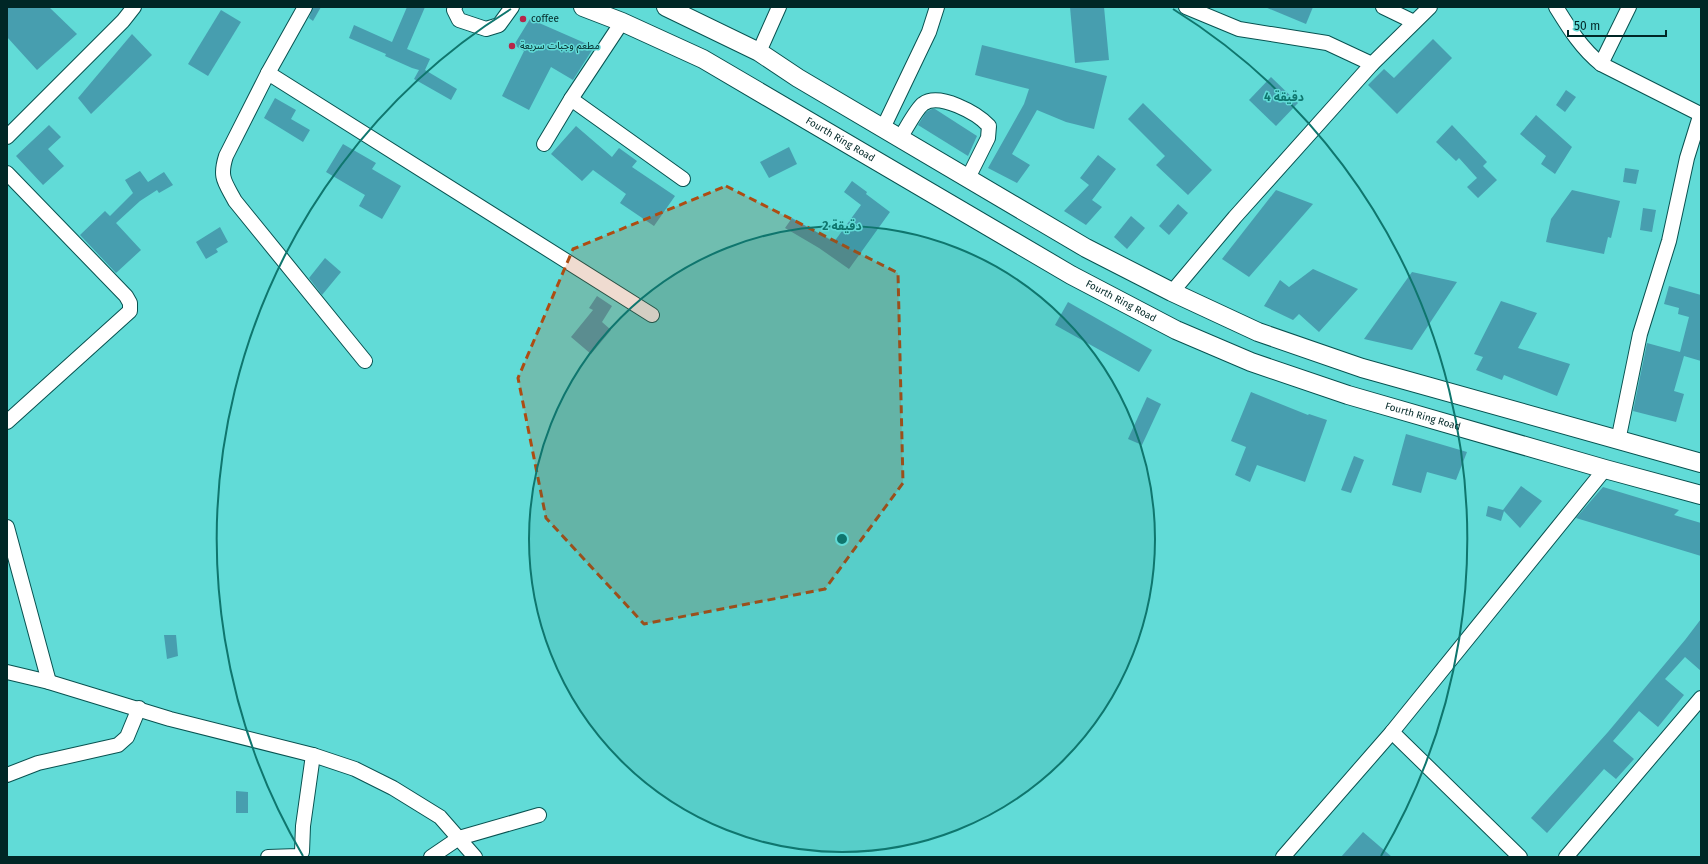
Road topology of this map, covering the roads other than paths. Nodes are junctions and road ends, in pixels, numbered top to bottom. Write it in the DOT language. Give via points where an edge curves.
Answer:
graph roads {
  1 [pos="134,7"];
  2 [pos="305,7"];
  3 [pos="455,7"];
  4 [pos="512,7"];
  5 [pos="583,7"];
  6 [pos="666,7"];
  7 [pos="779,7"];
  8 [pos="937,7"];
  9 [pos="1186,7"];
  10 [pos="1383,7"];
  11 [pos="1430,7"];
  12 [pos="1556,7"];
  13 [pos="1629,7"];
  14 [pos="622,22"];
  15 [pos="1414,22"];
  16 [pos="759,52"];
  17 [pos="1372,64"];
  18 [pos="1601,64"];
  19 [pos="268,73"];
  20 [pos="571,99"];
  21 [pos="1701,113"];
  22 [pos="883,128"];
  23 [pos="7,137"];
  24 [pos="900,138"];
  25 [pos="544,144"];
  26 [pos="7,173"];
  27 [pos="968,178"];
  28 [pos="684,179"];
  29 [pos="1172,292"];
  30 [pos="652,315"];
  31 [pos="365,361"];
  32 [pos="7,422"];
  33 [pos="1618,441"];
  34 [pos="1701,463"];
  35 [pos="1605,469"];
  36 [pos="1701,495"];
  37 [pos="7,527"];
  38 [pos="7,672"];
  39 [pos="49,682"];
  40 [pos="1701,698"];
  41 [pos="139,708"];
  42 [pos="1392,732"];
  43 [pos="313,755"];
  44 [pos="7,775"];
  45 [pos="539,815"];
  46 [pos="459,838"];
  47 [pos="268,857"];
  48 [pos="431,857"];
  49 [pos="475,857"];
  50 [pos="1283,857"];
  51 [pos="1520,857"];
  52 [pos="1566,857"];
  1 -- 23 [label="street"];
  2 -- 19 [label="street"];
  3 -- 4 [label="street" via="459,20 486,29 499,25"];
  5 -- 14 [label="main road, Fourth Ring Road"];
  6 -- 16 [label="main road"];
  7 -- 16 [label="street"];
  8 -- 22 [label="street" via="929,32"];
  9 -- 17 [label="street" via="1239,29 1327,43"];
  10 -- 15 [label="street"];
  11 -- 15 [label="street"];
  12 -- 18 [label="street" via="1576,40"];
  13 -- 18 [label="street"];
  14 -- 20 [label="street"];
  14 -- 35 [label="main road, Fourth Ring Road" via="703,59 1071,275 1176,330 1251,362 1348,395"];
  15 -- 17 [label="street"];
  16 -- 22 [label="main road"];
  17 -- 29 [label="street" via="1235,217"];
  18 -- 21 [label="street"];
  19 -- 30 [label="street"];
  19 -- 31 [label="street" via="226,156 222,168 224,180 235,201"];
  20 -- 25 [label="street"];
  20 -- 28 [label="street"];
  21 -- 33 [label="street" via="1687,158 1669,241 1640,334"];
  22 -- 24 [label="main road"];
  24 -- 27 [label="main road"];
  24 -- 27 [label="street" via="922,105 932,99 946,101 982,119 989,126 988,138"];
  26 -- 32 [label="street" via="130,303 130,311"];
  27 -- 29 [label="main road" via="1086,248"];
  29 -- 33 [label="main road" via="1258,332 1362,368"];
  33 -- 34 [label="main road"];
  35 -- 36 [label="main road, Fourth Ring Road"];
  35 -- 42 [label="street"];
  37 -- 39 [label="street"];
  38 -- 39 [label="street"];
  39 -- 41 [label="street"];
  40 -- 52 [label="street"];
  41 -- 43 [label="street" via="170,719"];
  41 -- 44 [label="street" via="128,737 118,745 38,763"];
  42 -- 50 [label="street"];
  42 -- 51 [label="street"];
  43 -- 46 [label="street" via="355,768 393,788 440,817"];
  43 -- 47 [label="street" via="302,852 298,856"];
  45 -- 46 [label="street"];
  46 -- 48 [label="street"];
  46 -- 49 [label="street"];
}
